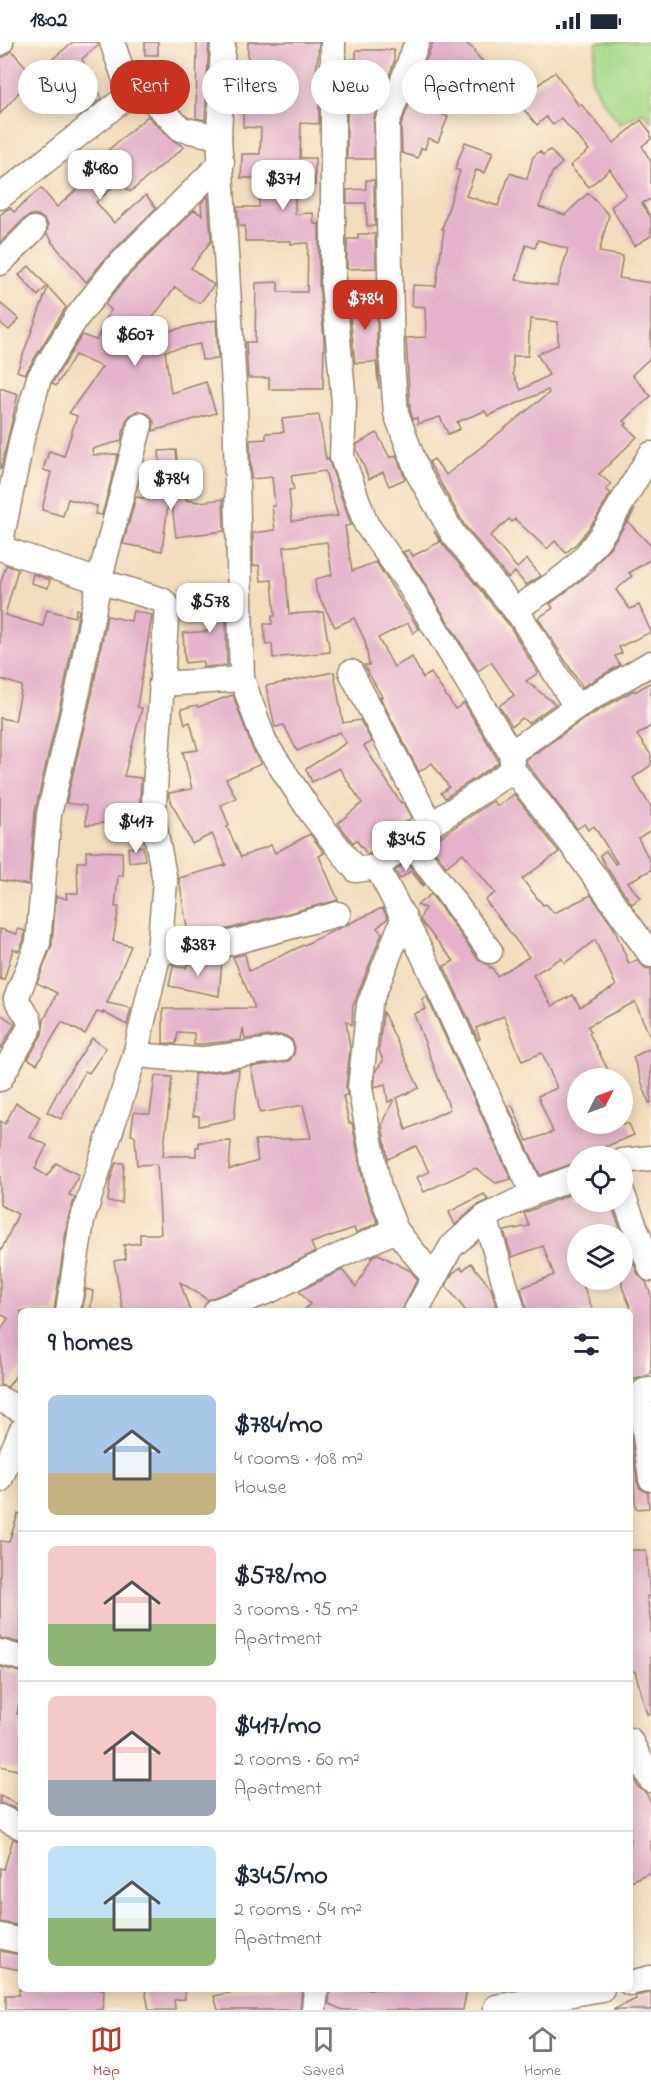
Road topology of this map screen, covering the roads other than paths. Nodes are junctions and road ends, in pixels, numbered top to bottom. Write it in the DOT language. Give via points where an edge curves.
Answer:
graph roads {
  1 [pos="112,42"];
  2 [pos="223,42"];
  3 [pos="333,42"];
  4 [pos="417,42"];
  5 [pos="118,60"];
  6 [pos="110,110"];
  7 [pos="166,114"];
  8 [pos="219,137"];
  9 [pos="222,162"];
  10 [pos="0,197"];
  11 [pos="34,229"];
  12 [pos="0,262"];
  13 [pos="140,425"];
  14 [pos="651,454"];
  15 [pos="0,547"];
  16 [pos="99,581"];
  17 [pos="515,610"];
  18 [pos="651,663"];
  19 [pos="351,672"];
  20 [pos="242,679"];
  21 [pos="161,684"];
  22 [pos="576,707"];
  23 [pos="512,761"];
  24 [pos="430,825"];
  25 [pos="411,843"];
  26 [pos="377,867"];
  27 [pos="338,914"];
  28 [pos="404,917"];
  29 [pos="490,951"];
  30 [pos="159,952"];
  31 [pos="651,955"];
  32 [pos="8,998"];
  33 [pos="281,1049"];
  34 [pos="135,1055"];
  35 [pos="0,1079"];
  36 [pos="651,1158"];
  37 [pos="633,1160"];
  38 [pos="567,1180"];
  39 [pos="533,1193"];
  40 [pos="630,1212"];
  41 [pos="485,1217"];
  42 [pos="396,1230"];
  43 [pos="651,1269"];
  44 [pos="431,1284"];
  45 [pos="68,1308"];
  46 [pos="224,1308"];
  47 [pos="418,1308"];
  48 [pos="439,1308"];
  49 [pos="512,1308"];
  50 [pos="651,1390"];
  51 [pos="0,1399"];
  52 [pos="18,1408"];
  53 [pos="18,1438"];
  54 [pos="651,1479"];
  55 [pos="0,1480"];
  56 [pos="0,1652"];
  57 [pos="18,1657"];
  58 [pos="633,1746"];
  59 [pos="651,1780"];
  60 [pos="0,1817"];
  61 [pos="18,1826"];
  62 [pos="0,1936"];
  63 [pos="18,1940"];
  64 [pos="651,1978"];
  65 [pos="633,1982"];
  66 [pos="316,1992"];
  67 [pos="578,1992"];
  68 [pos="497,2002"];
  69 [pos="314,2010"];
  1 -- 5 [label="street"];
  2 -- 8 [label="street"];
  3 -- 23 [label="street" via="333,284 344,403 342,457 366,524 408,583"];
  4 -- 17 [label="street" via="387,123 396,413 418,473 453,534"];
  6 -- 10 [label="street"];
  7 -- 8 [label="street" via="181,129"];
  8 -- 9 [label="street"];
  9 -- 15 [label="street" via="115,269 77,317 39,378 22,438"];
  9 -- 20 [label="street" via="235,403"];
  11 -- 12 [label="street"];
  13 -- 16 [label="street"];
  14 -- 17 [label="street" via="580,562"];
  15 -- 16 [label="street"];
  16 -- 21 [label="street" via="162,600 167,605"];
  16 -- 32 [label="street" via="49,814 38,943"];
  17 -- 22 [label="street"];
  18 -- 22 [label="street"];
  19 -- 24 [label="street"];
  20 -- 21 [label="street"];
  20 -- 26 [label="street" via="265,743 312,814 356,870"];
  21 -- 30 [label="street" via="153,818 165,881"];
  22 -- 23 [label="street"];
  23 -- 24 [label="street"];
  23 -- 31 [label="street"];
  24 -- 25 [label="street"];
  25 -- 26 [label="street"];
  25 -- 29 [label="street"];
  26 -- 28 [label="street"];
  27 -- 30 [label="street" via="215,947"];
  28 -- 39 [label="street"];
  28 -- 42 [label="street" via="369,1005 360,1088 379,1188"];
  30 -- 34 [label="street"];
  32 -- 35 [label="street" via="29,1019 30,1027"];
  33 -- 34 [label="street" via="197,1060"];
  34 -- 45 [label="street" via="82,1221"];
  36 -- 37 [label="street"];
  38 -- 39 [label="street"];
  39 -- 41 [label="street"];
  40 -- 43 [label="street"];
  41 -- 44 [label="street" via="451,1247"];
  41 -- 49 [label="street"];
  42 -- 44 [label="street"];
  42 -- 46 [label="street" via="271,1290"];
  44 -- 47 [label="street"];
  44 -- 48 [label="street"];
  50 -- 54 [label="street" via="644,1391 640,1400"];
  51 -- 52 [label="street"];
  53 -- 55 [label="street"];
  56 -- 57 [label="street"];
  58 -- 59 [label="street"];
  60 -- 61 [label="street"];
  62 -- 63 [label="street"];
  64 -- 65 [label="street"];
  66 -- 69 [label="street"];
  67 -- 68 [label="street"];
}
